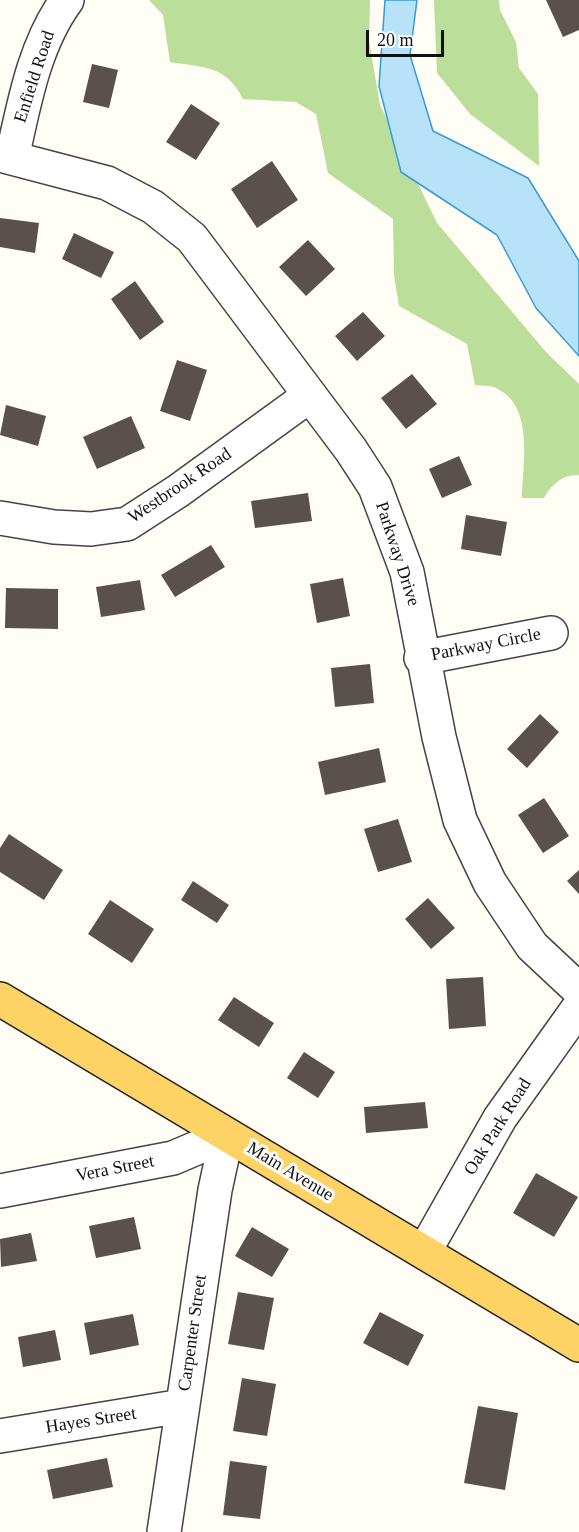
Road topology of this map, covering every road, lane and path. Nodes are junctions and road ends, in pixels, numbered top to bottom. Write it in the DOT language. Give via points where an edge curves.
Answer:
graph roads {
  1 [pos="67,0"];
  2 [pos="6,157"];
  3 [pos="309,396"];
  4 [pos="0,518"];
  5 [pos="551,633"];
  6 [pos="422,658"];
  7 [pos="579,990"];
  8 [pos="0,999"];
  9 [pos="579,1007"];
  10 [pos="227,1135"];
  11 [pos="0,1191"];
  12 [pos="424,1252"];
  13 [pos="579,1345"];
  14 [pos="182,1406"];
  15 [pos="0,1436"];
  16 [pos="164,1532"];
  1 -- 2 [label="street, Enfield Road" via="40,53"];
  2 -- 3 [label="street, Parkway Drive" via="107,183 153,207 192,238"];
  3 -- 4 [label="street, Westbrook Road" via="127,524 91,529"];
  3 -- 6 [label="street, Parkway Drive" via="375,487 407,572"];
  5 -- 6 [label="street, Parkway Circle"];
  6 -- 7 [label="street, Parkway Drive" via="451,791 468,837 490,883 532,946"];
  8 -- 10 [label="main road, Main Avenue"];
  9 -- 12 [label="street, Oak Park Road" via="500,1118"];
  10 -- 11 [label="street, Vera Street" via="173,1158"];
  10 -- 12 [label="main road, Main Avenue"];
  10 -- 14 [label="street, Carpenter Street"];
  12 -- 13 [label="main road, Main Avenue"];
  14 -- 15 [label="street, Hayes Street"];
  14 -- 16 [label="street, Carpenter Street"];
}
